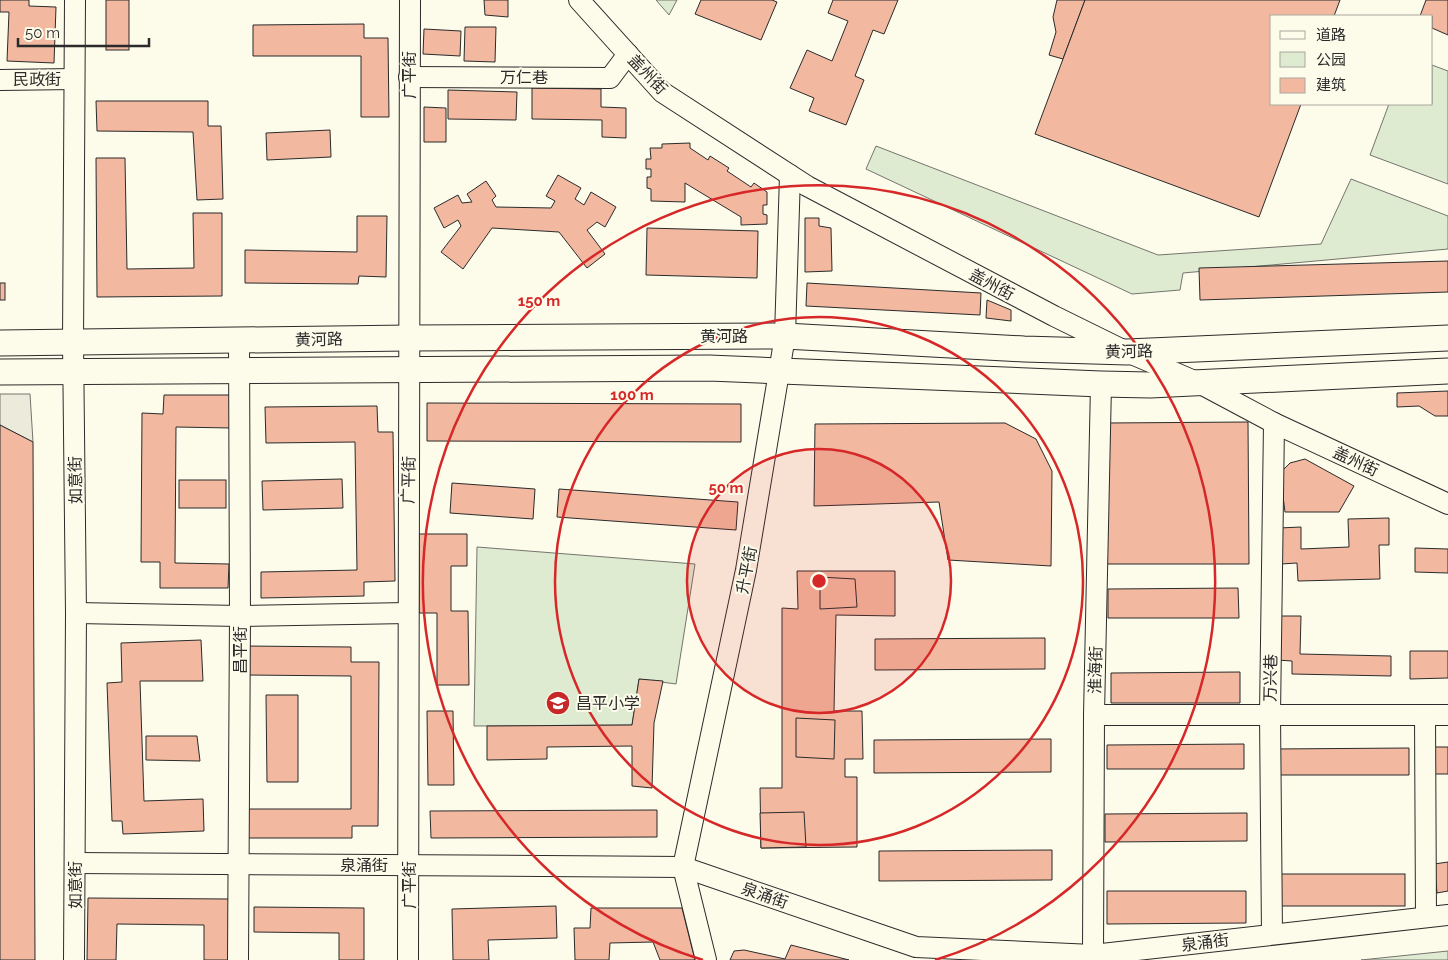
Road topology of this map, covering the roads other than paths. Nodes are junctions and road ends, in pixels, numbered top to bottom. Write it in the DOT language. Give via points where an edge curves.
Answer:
graph roads {
  1 [pos="75,0"];
  2 [pos="410,0"];
  3 [pos="579,0"];
  4 [pos="628,54"];
  5 [pos="409,77"];
  6 [pos="74,79"];
  7 [pos="0,80"];
  8 [pos="790,175"];
  9 [pos="785,336"];
  10 [pos="409,338"];
  11 [pos="1448,338"];
  12 [pos="238,339"];
  13 [pos="73,342"];
  14 [pos="0,343"];
  15 [pos="1128,352"];
  16 [pos="239,370"];
  17 [pos="409,370"];
  18 [pos="779,370"];
  19 [pos="0,372"];
  20 [pos="73,372"];
  21 [pos="1448,372"];
  22 [pos="1199,383"];
  23 [pos="1101,384"];
  24 [pos="1274,423"];
  25 [pos="1448,504"];
  26 [pos="408,612"];
  27 [pos="76,613"];
  28 [pos="240,616"];
  29 [pos="1094,715"];
  30 [pos="1270,715"];
  31 [pos="1425,715"];
  32 [pos="1448,715"];
  33 [pos="75,862"];
  34 [pos="239,864"];
  35 [pos="408,865"];
  36 [pos="683,867"];
  37 [pos="1448,915"];
  38 [pos="1426,917"];
  39 [pos="1272,934"];
  40 [pos="917,954"];
  41 [pos="1092,955"];
  42 [pos="74,960"];
  43 [pos="238,960"];
  44 [pos="408,960"];
  45 [pos="706,960"];
  1 -- 6 [label="street, 如意街"];
  2 -- 5 [label="street, 广平街"];
  3 -- 4 [label="street, 盖州街"];
  4 -- 5 [label="street, 万仁巷" via="610,78"];
  4 -- 8 [label="street, 盖州街" via="662,92"];
  5 -- 10 [label="street, 广平街"];
  6 -- 7 [label="street, 民政街"];
  6 -- 13 [label="street, 如意街"];
  8 -- 9 [label="street, 升平街"];
  8 -- 15 [label="street, 盖州街"];
  9 -- 10 [label="main road, 黄河路"];
  9 -- 15 [label="main road, 黄河路"];
  9 -- 18 [label="street, 升平街"];
  10 -- 12 [label="main road, 黄河路"];
  10 -- 17 [label="street, 广平街"];
  11 -- 15 [label="main road, 黄河路"];
  12 -- 13 [label="main road, 黄河路"];
  12 -- 16 [label="street, 昌平街"];
  13 -- 14 [label="main road, 黄河路"];
  13 -- 20 [label="street, 如意街"];
  15 -- 22 [label="street, 盖州街"];
  16 -- 17 [label="main road, 黄河路"];
  16 -- 20 [label="main road, 黄河路"];
  16 -- 28 [label="street, 昌平街"];
  17 -- 18 [label="main road, 黄河路"];
  17 -- 26 [label="street, 广平街"];
  18 -- 23 [label="main road, 黄河路"];
  18 -- 36 [label="street, 升平街" via="746,570"];
  19 -- 20 [label="main road, 黄河路"];
  20 -- 27 [label="street, 如意街"];
  21 -- 22 [label="main road, 黄河路"];
  22 -- 23 [label="main road, 黄河路"];
  22 -- 24 [label="street, 盖州街"];
  23 -- 29 [label="street, 淮海街"];
  24 -- 25 [label="street, 盖州街"];
  24 -- 30 [label="street, 万兴巷"];
  26 -- 28 [label="street"];
  26 -- 35 [label="street, 广平街"];
  27 -- 28 [label="street"];
  27 -- 33 [label="street, 如意街"];
  28 -- 34 [label="street, 昌平街"];
  29 -- 30 [label="street"];
  29 -- 41 [label="street, 淮海街"];
  30 -- 31 [label="street"];
  30 -- 39 [label="street, 万兴巷"];
  31 -- 32 [label="street"];
  31 -- 38 [label="street"];
  33 -- 34 [label="street, 泉涌街"];
  33 -- 42 [label="street, 如意街"];
  34 -- 35 [label="street, 泉涌街"];
  34 -- 43 [label="street, 昌平街"];
  35 -- 36 [label="street, 泉涌街"];
  35 -- 44 [label="street, 广平街"];
  36 -- 40 [label="street, 泉涌街"];
  36 -- 45 [label="street, 升平街"];
  37 -- 38 [label="street, 泉涌街"];
  38 -- 39 [label="street, 泉涌街"];
  39 -- 41 [label="street, 泉涌街"];
  40 -- 41 [label="street, 泉涌街"];
}
